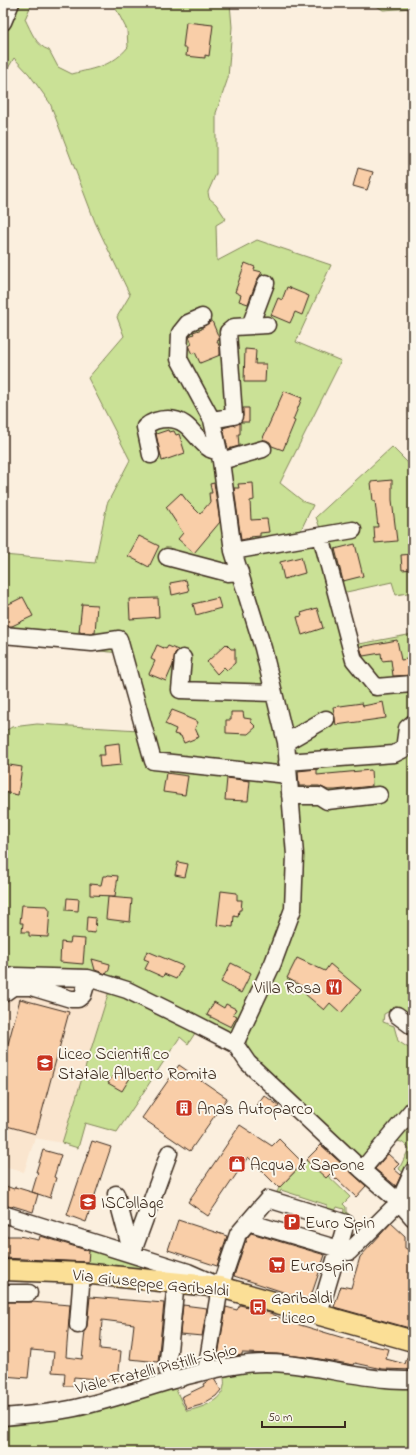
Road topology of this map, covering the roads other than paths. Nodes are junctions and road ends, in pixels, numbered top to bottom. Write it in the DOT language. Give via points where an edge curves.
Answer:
graph roads {
  1 [pos="11,3"];
  2 [pos="3,22"];
  3 [pos="266,283"];
  4 [pos="202,317"];
  5 [pos="267,325"];
  6 [pos="250,326"];
  7 [pos="212,420"];
  8 [pos="263,449"];
  9 [pos="152,456"];
  10 [pos="220,456"];
  11 [pos="353,530"];
  12 [pos="321,536"];
  13 [pos="233,551"];
  14 [pos="167,557"];
  15 [pos="240,572"];
  16 [pos="3,635"];
  17 [pos="183,658"];
  18 [pos="412,684"];
  19 [pos="274,693"];
  20 [pos="326,719"];
  21 [pos="413,723"];
  22 [pos="286,742"];
  23 [pos="288,768"];
  24 [pos="379,794"];
  25 [pos="290,796"];
  26 [pos="3,978"];
  27 [pos="88,978"];
  28 [pos="3,994"];
  29 [pos="397,1015"];
  30 [pos="413,1026"];
  31 [pos="235,1044"];
  32 [pos="413,1109"];
  33 [pos="169,1153"];
  34 [pos="362,1170"];
  35 [pos="413,1171"];
  36 [pos="116,1194"];
  37 [pos="399,1202"];
  38 [pos="3,1214"];
  39 [pos="413,1218"];
  40 [pos="243,1228"];
  41 [pos="338,1249"];
  42 [pos="132,1254"];
  43 [pos="82,1273"];
  44 [pos="3,1275"];
  45 [pos="176,1282"];
  46 [pos="220,1287"];
  47 [pos="3,1293"];
  48 [pos="28,1294"];
  49 [pos="319,1314"];
  50 [pos="78,1325"];
  51 [pos="413,1341"];
  52 [pos="168,1370"];
  53 [pos="206,1372"];
  54 [pos="413,1380"];
  55 [pos="3,1418"];
  1 -- 2 [label="street"];
  3 -- 6 [label="street"];
  4 -- 7 [label="street" via="188,323 180,333 179,359"];
  5 -- 6 [label="street"];
  6 -- 7 [label="street" via="234,327 228,332 234,416"];
  7 -- 10 [label="street"];
  8 -- 10 [label="street"];
  9 -- 10 [label="street" via="145,427 152,421 171,419 184,424"];
  10 -- 13 [label="street"];
  11 -- 12 [label="street"];
  12 -- 13 [label="street"];
  12 -- 18 [label="street" via="354,660 376,687"];
  13 -- 15 [label="street"];
  14 -- 15 [label="street" via="228,573"];
  15 -- 19 [label="street"];
  16 -- 23 [label="street" via="92,643 119,639 152,761"];
  17 -- 19 [label="street" via="180,690"];
  19 -- 22 [label="street"];
  20 -- 22 [label="street"];
  21 -- 23 [label="street" via="407,728 404,749 394,754"];
  22 -- 23 [label="street"];
  23 -- 25 [label="street"];
  24 -- 25 [label="street" via="327,801 319,796"];
  25 -- 31 [label="street" via="295,855 293,909 273,963"];
  26 -- 27 [label="street"];
  27 -- 28 [label="street" via="83,995 78,999 31,987 13,987"];
  27 -- 31 [label="street" via="127,990"];
  29 -- 30 [label="street"];
  31 -- 34 [label="street" via="248,1064"];
  32 -- 34 [label="street"];
  33 -- 42 [label="street"];
  34 -- 37 [label="street"];
  35 -- 37 [label="street"];
  36 -- 42 [label="street"];
  37 -- 39 [label="street"];
  37 -- 41 [label="street" via="349,1252"];
  38 -- 42 [label="street"];
  40 -- 41 [label="street"];
  40 -- 41 [label="street" via="268,1199 346,1223"];
  40 -- 46 [label="street"];
  41 -- 49 [label="street"];
  42 -- 46 [label="street" via="188,1272"];
  43 -- 44 [label="main road, Via Giuseppe Garibaldi"];
  43 -- 45 [label="main road, Via Giuseppe Garibaldi"];
  43 -- 50 [label="street"];
  45 -- 46 [label="main road, Via Giuseppe Garibaldi"];
  45 -- 52 [label="street"];
  46 -- 49 [label="main road, Via Giuseppe Garibaldi"];
  46 -- 53 [label="street"];
  47 -- 48 [label="street"];
  49 -- 51 [label="main road, Via Giuseppe Garibaldi"];
  53 -- 54 [label="street, Viale Fratelli Pistilli-Sipio" via="239,1364 268,1362 310,1366 385,1379"];
  53 -- 55 [label="street, Viale Fratelli Pistilli-Sipio" via="76,1408"];
}
